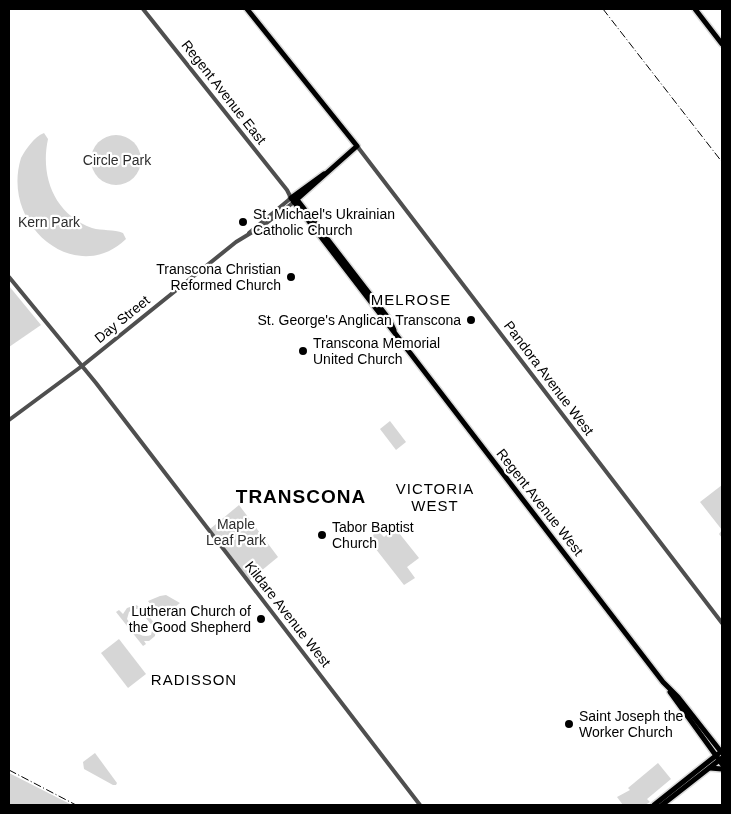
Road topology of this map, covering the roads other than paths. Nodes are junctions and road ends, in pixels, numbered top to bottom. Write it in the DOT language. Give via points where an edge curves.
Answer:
graph roads {
  1 [pos="143,9"];
  2 [pos="247,9"];
  3 [pos="695,9"];
  4 [pos="722,44"];
  5 [pos="357,146"];
  6 [pos="286,190"];
  7 [pos="294,199"];
  8 [pos="9,277"];
  9 [pos="82,366"];
  10 [pos="9,420"];
  11 [pos="722,623"];
  12 [pos="721,756"];
  13 [pos="710,768"];
  14 [pos="722,769"];
  15 [pos="420,805"];
  16 [pos="654,805"];
  17 [pos="662,805"];
  1 -- 6 [label="street, Regent Avenue East"];
  2 -- 5 [label="main road"];
  3 -- 4 [label="main road"];
  5 -- 7 [label="main road, Day Street"];
  5 -- 11 [label="street, Pandora Avenue West"];
  6 -- 7 [label="street, Regent Avenue West"];
  7 -- 9 [label="street, Day Street"];
  7 -- 12 [label="main road, Regent Avenue West"];
  8 -- 9 [label="street, Kildare Avenue West"];
  9 -- 10 [label="street, Day Street"];
  9 -- 15 [label="street, Kildare Avenue West"];
  12 -- 13 [label="main road"];
  12 -- 16 [label="main road"];
  13 -- 14 [label="main road"];
  13 -- 17 [label="main road"];
}
